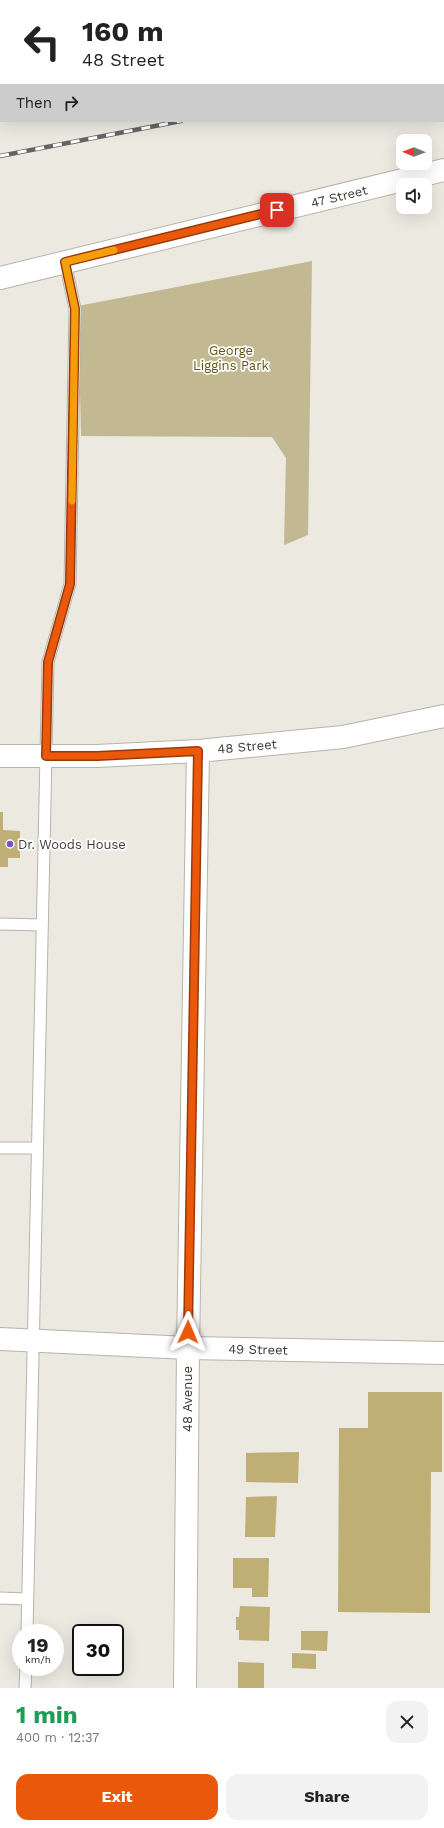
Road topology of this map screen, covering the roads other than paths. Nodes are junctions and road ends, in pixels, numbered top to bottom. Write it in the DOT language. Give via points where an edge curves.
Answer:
graph roads {
  1 [pos="444,170"];
  2 [pos="65,262"];
  3 [pos="0,278"];
  4 [pos="444,716"];
  5 [pos="198,751"];
  6 [pos="0,756"];
  7 [pos="46,756"];
  8 [pos="0,924"];
  9 [pos="42,925"];
  10 [pos="0,1148"];
  11 [pos="37,1148"];
  12 [pos="0,1339"];
  13 [pos="33,1340"];
  14 [pos="188,1348"];
  15 [pos="444,1353"];
  16 [pos="0,1598"];
  17 [pos="27,1599"];
  18 [pos="27,1624"];
  19 [pos="26,1676"];
  20 [pos="25,1688"];
  21 [pos="185,1688"];
  1 -- 2 [label="street, 47 Street"];
  2 -- 3 [label="street, 47 Street"];
  2 -- 7 [label="lane" via="75,309 70,584 48,662"];
  4 -- 5 [label="street, 48 Street" via="343,737"];
  5 -- 7 [label="street, 48 Street"];
  5 -- 14 [label="street, 48 Avenue"];
  6 -- 7 [label="street, 48 Street"];
  7 -- 9 [label="lane"];
  8 -- 9 [label="lane"];
  9 -- 11 [label="lane"];
  10 -- 11 [label="lane"];
  11 -- 13 [label="lane"];
  12 -- 13 [label="street, 49 Street"];
  13 -- 14 [label="street, 49 Street"];
  13 -- 17 [label="lane"];
  14 -- 15 [label="street, 49 Street"];
  14 -- 21 [label="street, 48 Avenue"];
  16 -- 17 [label="lane"];
  17 -- 18 [label="lane"];
  19 -- 20 [label="lane"];
}
